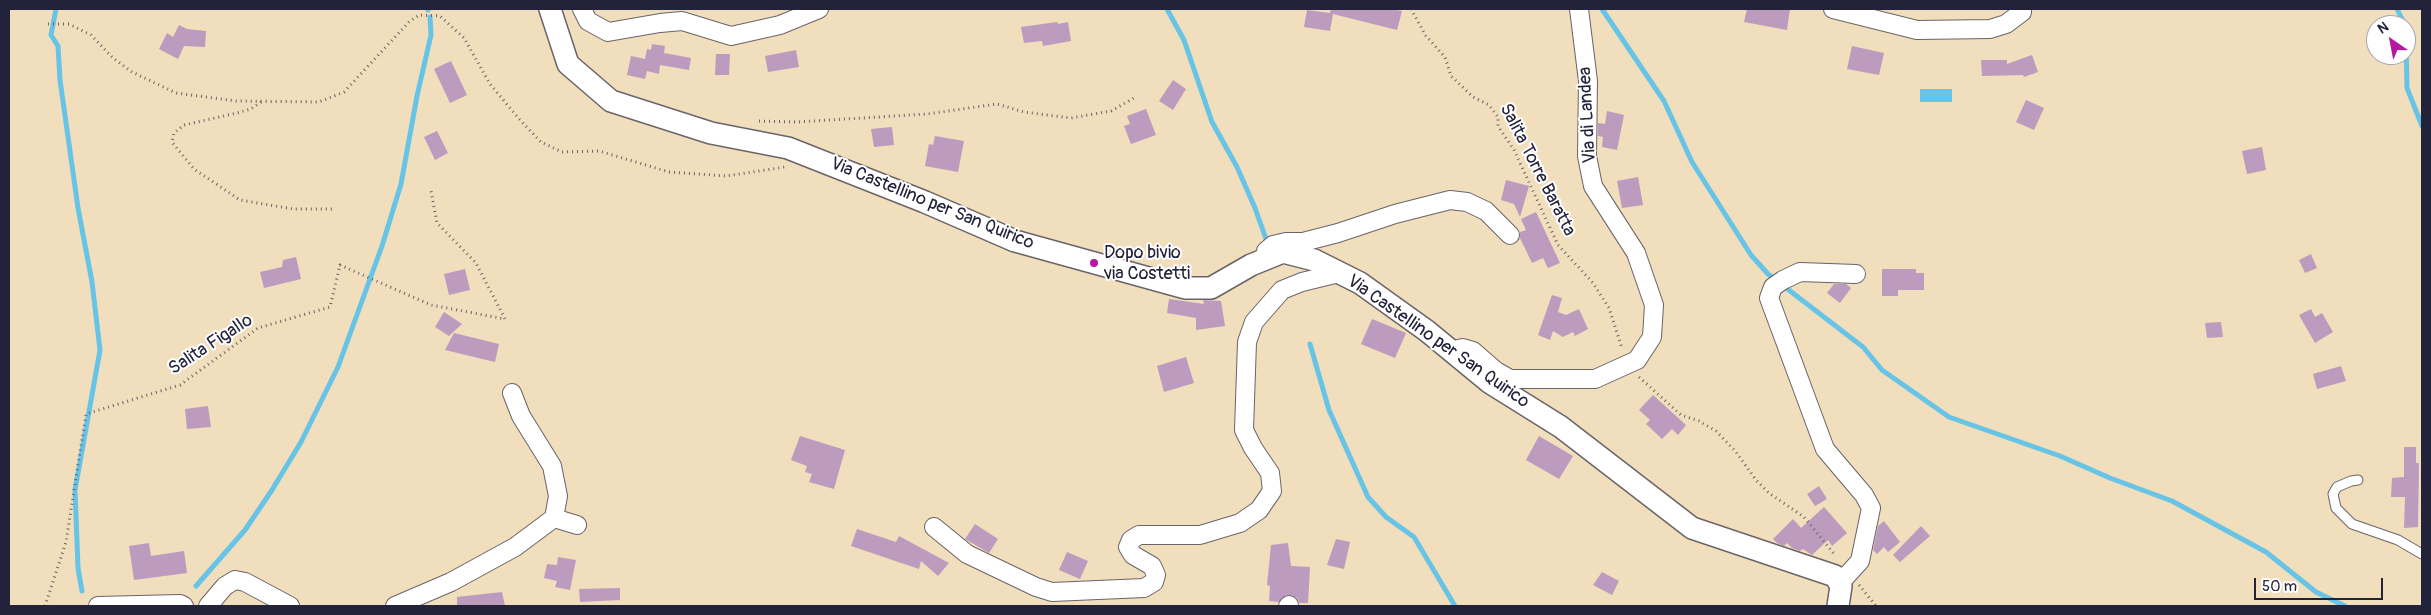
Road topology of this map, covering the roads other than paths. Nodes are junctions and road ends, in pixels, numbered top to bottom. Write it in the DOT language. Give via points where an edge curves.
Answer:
graph roads {
  1 [pos="550,9"];
  2 [pos="582,9"];
  3 [pos="819,9"];
  4 [pos="1579,9"];
  5 [pos="1833,9"];
  6 [pos="2022,9"];
  7 [pos="1510,235"];
  8 [pos="1259,262"];
  9 [pos="1339,272"];
  10 [pos="1856,274"];
  11 [pos="1450,351"];
  12 [pos="512,393"];
  13 [pos="2358,480"];
  14 [pos="554,518"];
  15 [pos="577,525"];
  16 [pos="934,527"];
  17 [pos="2422,554"];
  18 [pos="1845,579"];
  19 [pos="98,606"];
  20 [pos="184,606"];
  21 [pos="208,606"];
  22 [pos="290,606"];
  23 [pos="395,606"];
  24 [pos="1838,606"];
  1 -- 8 [label="street, Via Castellino per San Quirico" via="568,64 611,101 711,133 788,148 1015,241 1185,288 1212,288"];
  2 -- 3 [label="street" via="588,21 608,32 682,21 731,36 780,26"];
  4 -- 11 [label="street, Via di Landea" via="1588,81 1586,156 1593,186 1636,253 1654,305 1652,337 1637,360 1595,379 1510,379 1473,351 1463,348"];
  5 -- 6 [label="street" via="1918,30 1990,29 2006,24"];
  7 -- 8 [label="street" via="1486,211 1466,202 1450,200 1303,242 1273,245"];
  8 -- 9 [label="street, Via Castellino per San Quirico" via="1283,252 1314,260"];
  9 -- 11 [label="street, Via Castellino per San Quirico" via="1360,283"];
  9 -- 16 [label="street" via="1282,290 1254,322 1247,342 1244,430 1270,473 1272,491 1259,510 1240,523 1200,535 1139,535 1131,540 1128,547 1133,555 1152,566 1156,575 1154,582 1144,588 1052,592 967,554"];
  10 -- 18 [label="street" via="1800,272 1773,287 1769,298 1825,449 1872,508 1860,561"];
  11 -- 18 [label="street, Via Castellino per San Quirico" via="1490,382 1561,427 1692,528"];
  12 -- 14 [label="street" via="520,416 552,466 558,496"];
  13 -- 17 [label="lane" via="2337,488 2333,494 2336,508 2352,524 2398,540"];
  14 -- 15 [label="street"];
  14 -- 23 [label="street" via="515,547 451,582"];
  18 -- 24 [label="street"];
  19 -- 20 [label="street"];
  21 -- 22 [label="street" via="225,586 235,580"];
}
